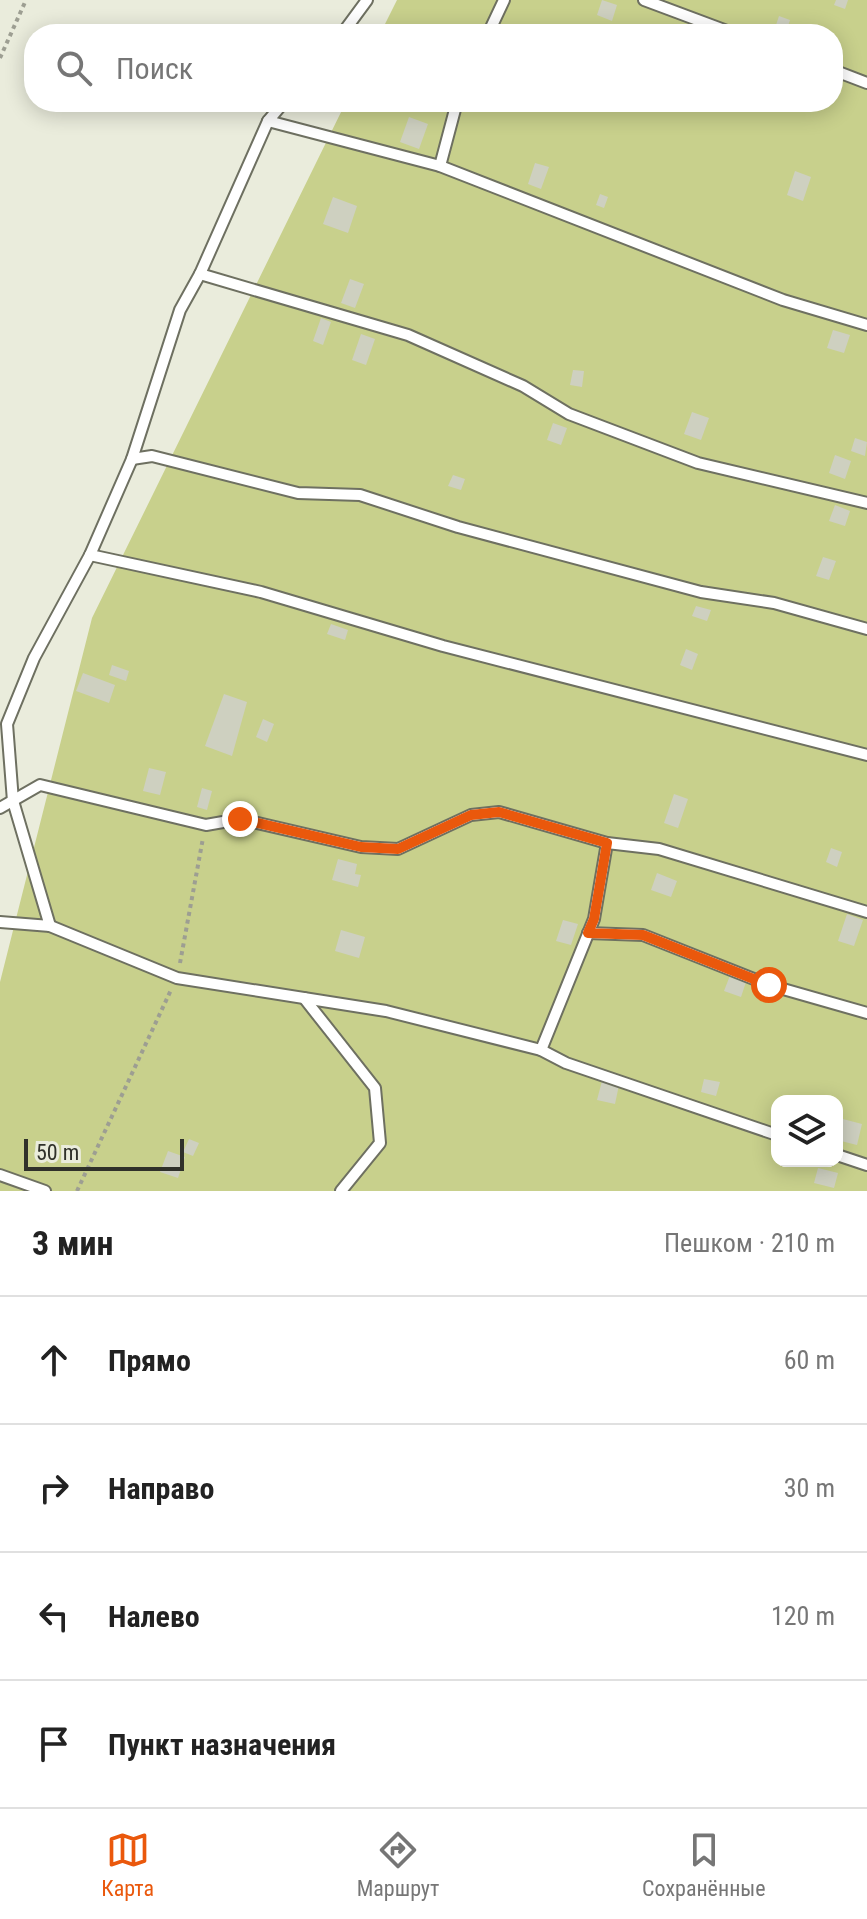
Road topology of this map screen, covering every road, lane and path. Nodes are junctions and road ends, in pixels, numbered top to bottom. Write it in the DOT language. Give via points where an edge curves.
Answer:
graph roads {
  1 [pos="26,0"];
  2 [pos="367,0"];
  3 [pos="504,0"];
  4 [pos="644,0"];
  5 [pos="349,24"];
  6 [pos="493,24"];
  7 [pos="708,24"];
  8 [pos="0,58"];
  9 [pos="843,74"];
  10 [pos="867,83"];
  11 [pos="276,112"];
  12 [pos="454,112"];
  13 [pos="268,121"];
  14 [pos="440,166"];
  15 [pos="200,274"];
  16 [pos="867,325"];
  17 [pos="132,459"];
  18 [pos="867,503"];
  19 [pos="90,555"];
  20 [pos="867,629"];
  21 [pos="867,755"];
  22 [pos="13,801"];
  23 [pos="0,808"];
  24 [pos="206,825"];
  25 [pos="607,843"];
  26 [pos="867,912"];
  27 [pos="0,922"];
  28 [pos="50,926"];
  29 [pos="588,933"];
  30 [pos="177,978"];
  31 [pos="304,998"];
  32 [pos="867,1013"];
  33 [pos="541,1050"];
  34 [pos="771,1133"];
  35 [pos="843,1157"];
  36 [pos="867,1165"];
  37 [pos="0,1175"];
  38 [pos="45,1191"];
  39 [pos="77,1191"];
  40 [pos="341,1191"];
  1 -- 8 [label="path"];
  2 -- 5 [label="lane"];
  3 -- 6 [label="lane"];
  4 -- 7 [label="lane"];
  9 -- 10 [label="lane"];
  11 -- 13 [label="lane"];
  12 -- 14 [label="lane"];
  13 -- 14 [label="lane"];
  13 -- 15 [label="lane"];
  14 -- 16 [label="lane" via="783,300"];
  15 -- 17 [label="lane" via="180,310"];
  15 -- 18 [label="lane" via="408,335 523,386 569,414 698,463"];
  17 -- 19 [label="lane"];
  17 -- 20 [label="lane" via="152,456 298,493 360,495 701,592 774,603"];
  19 -- 21 [label="lane" via="261,592 443,646"];
  19 -- 22 [label="lane" via="34,658 7,724"];
  22 -- 23 [label="lane"];
  22 -- 24 [label="lane" via="40,785"];
  22 -- 28 [label="lane"];
  24 -- 25 [label="lane" via="240,819 361,847 398,849 471,815 499,812"];
  24 -- 30 [label="path"];
  25 -- 26 [label="lane" via="659,849"];
  25 -- 29 [label="lane"];
  27 -- 28 [label="lane"];
  28 -- 30 [label="lane"];
  29 -- 32 [label="lane" via="643,935 769,985"];
  29 -- 33 [label="lane"];
  30 -- 31 [label="lane"];
  30 -- 39 [label="path"];
  31 -- 33 [label="lane" via="386,1011"];
  31 -- 40 [label="lane" via="375,1088 380,1143"];
  33 -- 34 [label="lane"];
  35 -- 36 [label="lane"];
  37 -- 38 [label="lane"];
}
